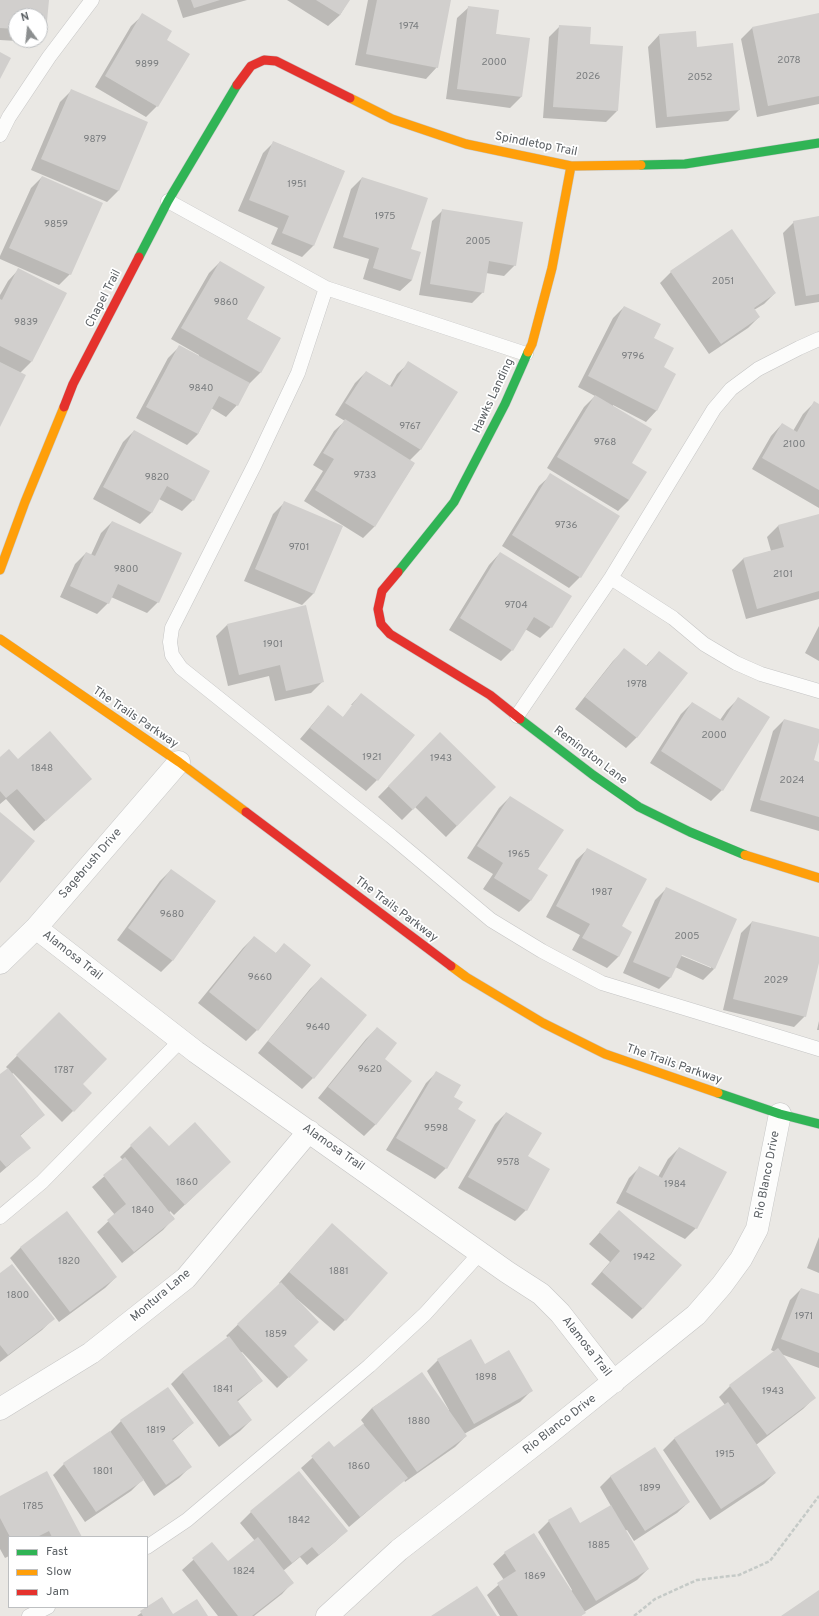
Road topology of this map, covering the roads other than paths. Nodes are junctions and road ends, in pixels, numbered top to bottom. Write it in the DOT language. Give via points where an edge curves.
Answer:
graph roads {
  1 [pos="92,0"];
  2 [pos="264,60"];
  3 [pos="0,134"];
  4 [pos="819,143"];
  5 [pos="571,166"];
  6 [pos="168,201"];
  7 [pos="326,288"];
  8 [pos="819,339"];
  9 [pos="526,354"];
  10 [pos="0,570"];
  11 [pos="611,578"];
  12 [pos="378,609"];
  13 [pos="0,639"];
  14 [pos="819,691"];
  15 [pos="517,716"];
  16 [pos="179,762"];
  17 [pos="819,878"];
  18 [pos="36,928"];
  19 [pos="0,963"];
  20 [pos="180,1041"];
  21 [pos="819,1049"];
  22 [pos="780,1114"];
  23 [pos="819,1124"];
  24 [pos="309,1131"];
  25 [pos="0,1216"];
  26 [pos="480,1252"];
  27 [pos="614,1382"];
  28 [pos="0,1409"];
  29 [pos="148,1546"];
  30 [pos="46,1608"];
  31 [pos="29,1616"];
  32 [pos="327,1616"];
  1 -- 3 [label="lane" via="49,56"];
  2 -- 5 [label="street, Spindletop Trail" via="276,61 392,119 466,144"];
  2 -- 6 [label="street, Chapel Trail" via="251,66 239,82"];
  4 -- 5 [label="street, Spindletop Trail" via="685,164"];
  5 -- 9 [label="street, Hawks Landing" via="552,268 532,344"];
  6 -- 7 [label="lane"];
  6 -- 10 [label="street, Chapel Trail" via="73,384"];
  7 -- 9 [label="lane"];
  7 -- 21 [label="lane" via="298,373 172,628 172,655 181,668 391,836 491,920 602,983"];
  8 -- 11 [label="lane" via="758,369 732,389 714,409"];
  9 -- 12 [label="street, Hawks Landing" via="505,404 454,502 382,591"];
  11 -- 14 [label="lane" via="673,618 704,644 736,663 761,674"];
  11 -- 15 [label="lane"];
  12 -- 15 [label="street, Remington Lane" via="381,624 390,634 490,695"];
  13 -- 16 [label="street, The Trails Parkway"];
  15 -- 17 [label="street, Remington Lane" via="639,807 750,857"];
  16 -- 18 [label="street, Sagebrush Drive"];
  16 -- 22 [label="street, The Trails Parkway" via="466,977 530,1015 605,1054"];
  18 -- 19 [label="street, Sagebrush Drive"];
  18 -- 20 [label="street, Alamosa Trail"];
  20 -- 24 [label="street, Alamosa Trail"];
  20 -- 25 [label="lane" via="42,1182"];
  22 -- 23 [label="street, The Trails Parkway"];
  22 -- 27 [label="street, Rio Blanco Drive" via="757,1229 741,1259 696,1315"];
  24 -- 26 [label="street, Alamosa Trail"];
  24 -- 28 [label="street, Montura Lane" via="186,1278 91,1353"];
  26 -- 27 [label="street, Alamosa Trail" via="541,1294 560,1313"];
  26 -- 29 [label="lane" via="425,1314 369,1366 187,1520"];
  27 -- 32 [label="street, Rio Blanco Drive" via="399,1550"];
  30 -- 31 [label="lane"];
}
